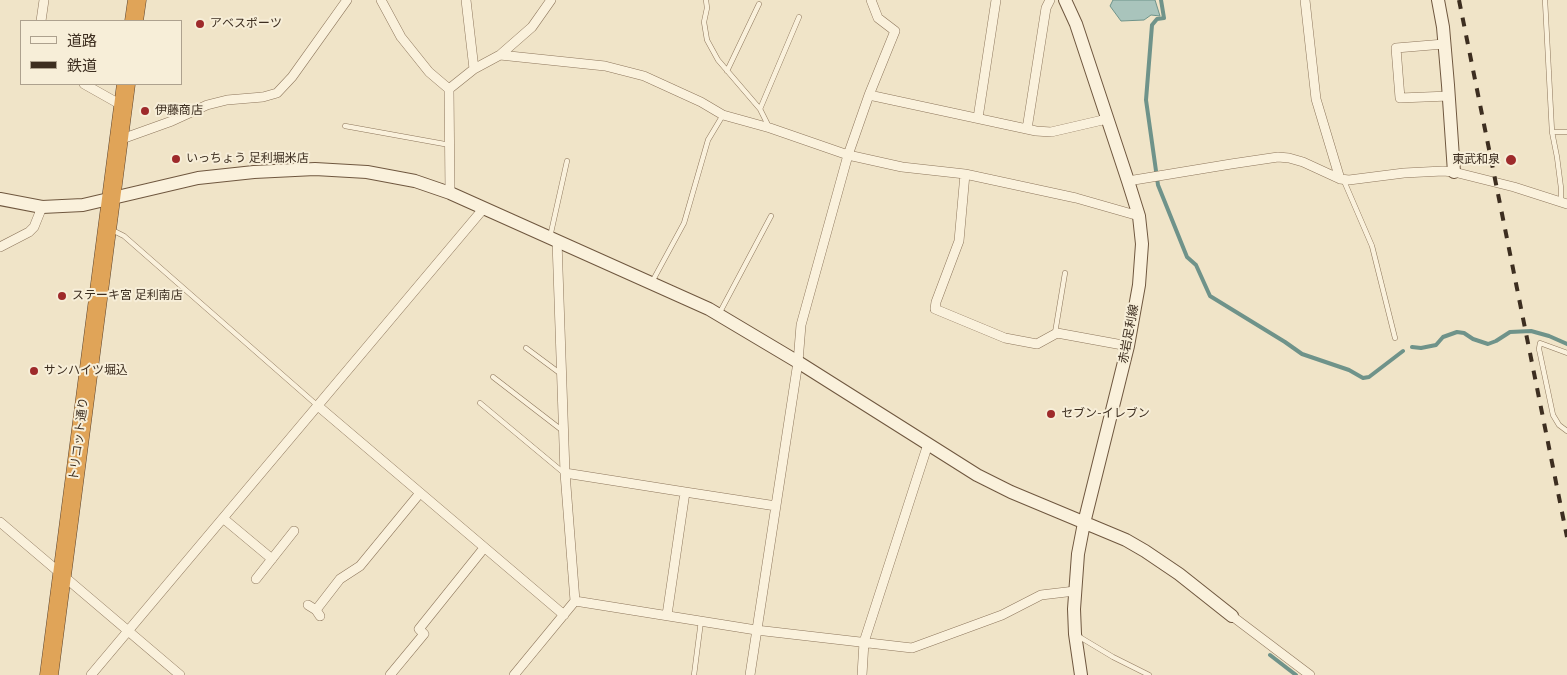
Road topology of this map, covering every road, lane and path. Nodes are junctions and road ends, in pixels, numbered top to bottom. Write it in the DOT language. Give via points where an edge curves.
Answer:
graph roads {
  1 [pos="44,0"];
  2 [pos="137,0"];
  3 [pos="347,0"];
  4 [pos="381,0"];
  5 [pos="466,0"];
  6 [pos="551,0"];
  7 [pos="706,0"];
  8 [pos="871,0"];
  9 [pos="996,0"];
  10 [pos="1050,0"];
  11 [pos="1065,0"];
  12 [pos="1305,0"];
  13 [pos="1438,0"];
  14 [pos="1545,0"];
  15 [pos="760,4"];
  16 [pos="799,17"];
  17 [pos="41,20"];
  18 [pos="134,20"];
  19 [pos="1444,44"];
  20 [pos="500,56"];
  21 [pos="474,69"];
  22 [pos="727,71"];
  23 [pos="86,85"];
  24 [pos="126,85"];
  25 [pos="449,89"];
  26 [pos="869,94"];
  27 [pos="1449,96"];
  28 [pos="123,106"];
  29 [pos="760,109"];
  30 [pos="723,115"];
  31 [pos="978,118"];
  32 [pos="1107,120"];
  33 [pos="345,126"];
  34 [pos="770,128"];
  35 [pos="1027,129"];
  36 [pos="1552,132"];
  37 [pos="1567,132"];
  38 [pos="119,140"];
  39 [pos="450,145"];
  40 [pos="848,156"];
  41 [pos="567,161"];
  42 [pos="1454,172"];
  43 [pos="965,174"];
  44 [pos="1342,179"];
  45 [pos="1128,181"];
  46 [pos="450,193"];
  47 [pos="0,199"];
  48 [pos="110,199"];
  49 [pos="1564,202"];
  50 [pos="42,206"];
  51 [pos="484,208"];
  52 [pos="771,216"];
  53 [pos="1139,216"];
  54 [pos="107,227"];
  55 [pos="553,239"];
  56 [pos="0,247"];
  57 [pos="1065,273"];
  58 [pos="652,283"];
  59 [pos="719,315"];
  60 [pos="1054,335"];
  61 [pos="1395,338"];
  62 [pos="1128,346"];
  63 [pos="526,348"];
  64 [pos="1567,353"];
  65 [pos="798,362"];
  66 [pos="562,375"];
  67 [pos="493,377"];
  68 [pos="480,403"];
  69 [pos="318,406"];
  70 [pos="1567,431"];
  71 [pos="564,432"];
  72 [pos="928,444"];
  73 [pos="565,474"];
  74 [pos="685,492"];
  75 [pos="420,493"];
  76 [pos="776,506"];
  77 [pos="224,519"];
  78 [pos="0,522"];
  79 [pos="1084,523"];
  80 [pos="294,531"];
  81 [pos="484,548"];
  82 [pos="272,559"];
  83 [pos="62,574"];
  84 [pos="256,579"];
  85 [pos="1075,591"];
  86 [pos="575,601"];
  87 [pos="315,611"];
  88 [pos="564,615"];
  89 [pos="667,615"];
  90 [pos="1232,616"];
  91 [pos="701,621"];
  92 [pos="756,630"];
  93 [pos="129,631"];
  94 [pos="1075,634"];
  95 [pos="864,642"];
  96 [pos="48,675"];
  97 [pos="90,675"];
  98 [pos="180,675"];
  99 [pos="390,675"];
  100 [pos="514,675"];
  101 [pos="694,675"];
  102 [pos="750,675"];
  103 [pos="862,675"];
  104 [pos="1081,675"];
  105 [pos="1149,675"];
  106 [pos="1310,675"];
  1 -- 17 [label="street"];
  2 -- 18 [label="highway"];
  3 -- 38 [label="street" via="277,93 207,105"];
  4 -- 25 [label="street" via="401,38"];
  5 -- 21 [label="street"];
  6 -- 20 [label="street" via="532,27"];
  7 -- 22 [label="lane" via="706,40"];
  8 -- 26 [label="street" via="878,18 895,31"];
  9 -- 31 [label="street"];
  10 -- 35 [label="street" via="1046,8"];
  11 -- 32 [label="street, 赤岩足利線"];
  12 -- 44 [label="street" via="1316,99"];
  13 -- 19 [label="street"];
  14 -- 36 [label="lane"];
  15 -- 22 [label="lane"];
  16 -- 29 [label="lane"];
  19 -- 27 [label="street"];
  19 -- 27 [label="street" via="1396,48 1400,98"];
  20 -- 21 [label="street"];
  20 -- 30 [label="street" via="605,66 644,76"];
  21 -- 25 [label="street"];
  22 -- 29 [label="lane"];
  23 -- 28 [label="street"];
  24 -- 28 [label="highway, トリコット通り"];
  25 -- 39 [label="street"];
  26 -- 31 [label="street"];
  26 -- 40 [label="street"];
  27 -- 42 [label="street"];
  28 -- 38 [label="highway, トリコット通り"];
  29 -- 34 [label="lane"];
  30 -- 34 [label="street"];
  30 -- 58 [label="lane" via="708,140 684,223"];
  31 -- 35 [label="street"];
  32 -- 35 [label="street" via="1051,132"];
  32 -- 45 [label="street, 赤岩足利線"];
  33 -- 39 [label="lane"];
  34 -- 40 [label="street"];
  36 -- 37 [label="lane"];
  36 -- 49 [label="lane"];
  38 -- 48 [label="highway, トリコット通り"];
  39 -- 46 [label="street"];
  40 -- 43 [label="street" via="902,167"];
  40 -- 65 [label="street" via="801,324"];
  41 -- 55 [label="lane"];
  42 -- 44 [label="street"];
  42 -- 49 [label="street"];
  43 -- 53 [label="street" via="1076,198"];
  43 -- 60 [label="street" via="959,241 935,310 1005,338 1037,344"];
  44 -- 45 [label="street" via="1303,162 1278,157"];
  44 -- 61 [label="lane" via="1372,246"];
  45 -- 53 [label="street, 赤岩足利線"];
  46 -- 48 [label="street" via="415,181 367,172 316,169 208,177"];
  46 -- 51 [label="street"];
  47 -- 50 [label="street"];
  48 -- 50 [label="street" via="83,205"];
  48 -- 54 [label="highway, トリコット通り"];
  50 -- 56 [label="street" via="29,232"];
  51 -- 55 [label="street"];
  51 -- 69 [label="street"];
  52 -- 59 [label="lane"];
  53 -- 62 [label="street, 赤岩足利線" via="1142,244 1139,285"];
  54 -- 69 [label="lane" via="124,236"];
  54 -- 83 [label="highway, トリコット通り"];
  55 -- 58 [label="street"];
  55 -- 66 [label="street"];
  57 -- 60 [label="lane"];
  58 -- 59 [label="street"];
  59 -- 65 [label="street"];
  60 -- 62 [label="street"];
  62 -- 79 [label="street, 赤岩足利線"];
  63 -- 66 [label="lane"];
  64 -- 70 [label="lane" via="1540,343 1553,415"];
  65 -- 72 [label="street"];
  65 -- 76 [label="street"];
  66 -- 71 [label="street"];
  67 -- 71 [label="lane"];
  68 -- 73 [label="lane"];
  69 -- 75 [label="street"];
  69 -- 77 [label="street"];
  71 -- 73 [label="street"];
  72 -- 79 [label="street" via="977,475"];
  72 -- 95 [label="street"];
  73 -- 74 [label="street"];
  73 -- 86 [label="street"];
  74 -- 76 [label="street"];
  74 -- 89 [label="street"];
  75 -- 81 [label="street"];
  75 -- 87 [label="street" via="360,566 340,580"];
  76 -- 92 [label="street"];
  77 -- 82 [label="street"];
  77 -- 93 [label="street"];
  78 -- 83 [label="street"];
  79 -- 85 [label="street, 赤岩足利線"];
  79 -- 90 [label="street" via="1126,540 1151,555"];
  80 -- 82 [label="street"];
  81 -- 88 [label="street"];
  81 -- 99 [label="street" via="419,629 424,634"];
  82 -- 84 [label="street"];
  83 -- 93 [label="street"];
  83 -- 96 [label="highway, トリコット通り"];
  85 -- 94 [label="street, 赤岩足利線"];
  85 -- 95 [label="street" via="1041,595 1002,615 912,648"];
  86 -- 88 [label="street"];
  86 -- 89 [label="street"];
  88 -- 100 [label="street"];
  89 -- 91 [label="street"];
  90 -- 106 [label="street"];
  91 -- 92 [label="street"];
  91 -- 101 [label="lane"];
  92 -- 95 [label="street"];
  92 -- 102 [label="street"];
  93 -- 97 [label="street"];
  93 -- 98 [label="street"];
  94 -- 104 [label="street, 赤岩足利線"];
  94 -- 105 [label="lane"];
  95 -- 103 [label="street"];
}
